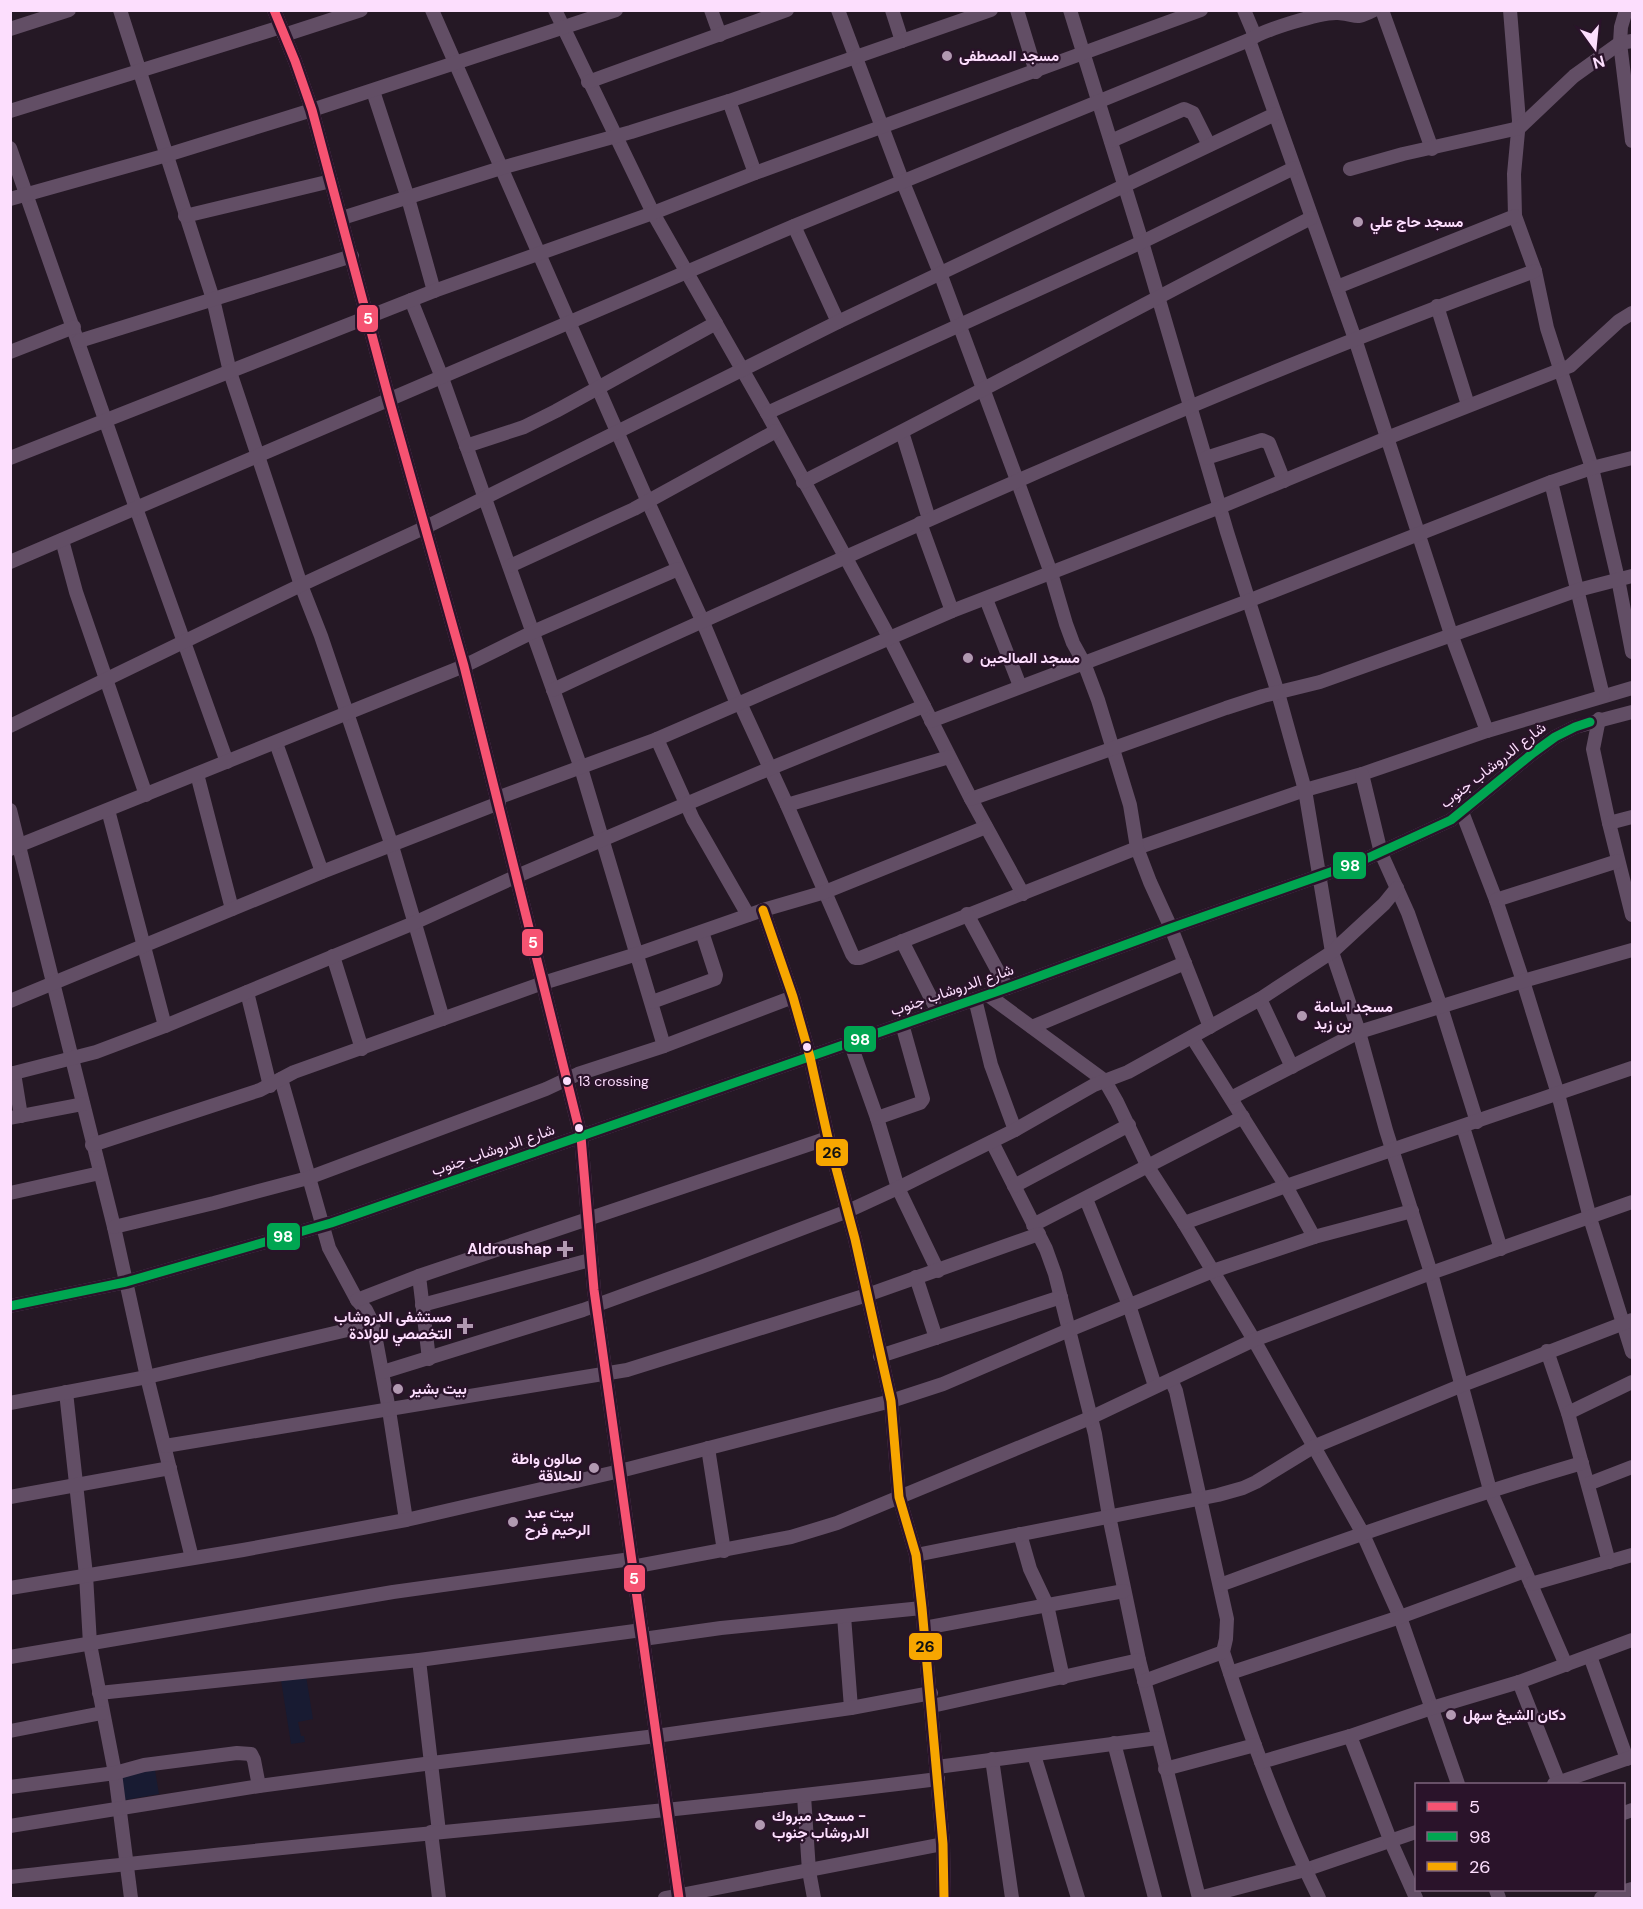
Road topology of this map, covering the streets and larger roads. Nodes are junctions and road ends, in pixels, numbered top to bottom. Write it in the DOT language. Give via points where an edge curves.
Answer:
graph roads {
  1 [pos="69,10"];
  2 [pos="120,10"];
  3 [pos="274,10"];
  4 [pos="361,10"];
  5 [pos="432,10"];
  6 [pos="555,10"];
  7 [pos="616,10"];
  8 [pos="711,10"];
  9 [pos="787,10"];
  10 [pos="838,10"];
  11 [pos="892,10"];
  12 [pos="991,10"];
  13 [pos="1017,10"];
  14 [pos="1070,10"];
  15 [pos="1201,10"];
  16 [pos="1244,10"];
  17 [pos="1374,10"];
  18 [pos="1382,10"];
  19 [pos="1510,10"];
  20 [pos="1626,10"];
  21 [pos="1319,14"];
  22 [pos="10,29"];
  23 [pos="565,29"];
  24 [pos="282,31"];
  25 [pos="720,35"];
  26 [pos="1252,38"];
  27 [pos="902,41"];
  28 [pos="1626,42"];
  29 [pos="1084,55"];
  30 [pos="855,58"];
  31 [pos="456,63"];
  32 [pos="138,71"];
  33 [pos="1036,72"];
  34 [pos="588,82"];
  35 [pos="373,91"];
  36 [pos="729,101"];
  37 [pos="1099,102"];
  38 [pos="312,110"];
  39 [pos="10,111"];
  40 [pos="1275,114"];
  41 [pos="882,127"];
  42 [pos="1520,128"];
  43 [pos="615,136"];
  44 [pos="1111,141"];
  45 [pos="1632,141"];
  46 [pos="1209,145"];
  47 [pos="10,148"];
  48 [pos="1432,149"];
  49 [pos="167,155"];
  50 [pos="501,168"];
  51 [pos="1294,168"];
  52 [pos="1350,169"];
  53 [pos="755,173"];
  54 [pos="331,180"];
  55 [pos="902,180"];
  56 [pos="1125,186"];
  57 [pos="28,194"];
  58 [pos="408,198"];
  59 [pos="10,199"];
  60 [pos="653,213"];
  61 [pos="185,216"];
  62 [pos="1515,216"];
  63 [pos="342,218"];
  64 [pos="1311,218"];
  65 [pos="794,225"];
  66 [pos="1142,242"];
  67 [pos="539,254"];
  68 [pos="352,256"];
  69 [pos="1535,271"];
  70 [pos="687,272"];
  71 [pos="940,273"];
  72 [pos="1336,287"];
  73 [pos="434,291"];
  74 [pos="1158,297"];
  75 [pos="213,299"];
  76 [pos="411,300"];
  77 [pos="1437,306"];
  78 [pos="1632,313"];
  79 [pos="368,317"];
  80 [pos="569,322"];
  81 [pos="838,322"];
  82 [pos="716,323"];
  83 [pos="960,325"];
  84 [pos="74,327"];
  85 [pos="1355,339"];
  86 [pos="79,340"];
  87 [pos="10,352"];
  88 [pos="1561,369"];
  89 [pos="743,370"];
  90 [pos="230,372"];
  91 [pos="441,375"];
  92 [pos="598,388"];
  93 [pos="983,390"];
  94 [pos="389,399"];
  95 [pos="1468,405"];
  96 [pos="1191,406"];
  97 [pos="767,413"];
  98 [pos="106,421"];
  99 [pos="776,431"];
  100 [pos="617,432"];
  101 [pos="902,432"];
  102 [pos="1387,438"];
  103 [pos="466,446"];
  104 [pos="257,455"];
  105 [pos="10,458"];
  106 [pos="1206,458"];
  107 [pos="1632,458"];
  108 [pos="1592,468"];
  109 [pos="1017,480"];
  110 [pos="1284,481"];
  111 [pos="803,482"];
  112 [pos="1551,482"];
  113 [pos="484,498"];
  114 [pos="648,502"];
  115 [pos="1220,507"];
  116 [pos="136,508"];
  117 [pos="925,521"];
  118 [pos="426,527"];
  119 [pos="1417,534"];
  120 [pos="62,540"];
  121 [pos="845,557"];
  122 [pos="10,562"];
  123 [pos="510,566"];
  124 [pos="678,569"];
  125 [pos="1051,573"];
  126 [pos="1632,576"];
  127 [pos="1618,579"];
  128 [pos="301,585"];
  129 [pos="1578,590"];
  130 [pos="986,599"];
  131 [pos="1248,601"];
  132 [pos="952,611"];
  133 [pos="702,620"];
  134 [pos="533,632"];
  135 [pos="1451,634"];
  136 [pos="889,637"];
  137 [pos="184,642"];
  138 [pos="1632,652"];
  139 [pos="1084,663"];
  140 [pos="465,666"];
  141 [pos="107,680"];
  142 [pos="1020,686"];
  143 [pos="1632,688"];
  144 [pos="553,690"];
  145 [pos="1278,693"];
  146 [pos="1602,696"];
  147 [pos="740,703"];
  148 [pos="924,706"];
  149 [pos="1632,712"];
  150 [pos="347,714"];
  151 [pos="1599,719"];
  152 [pos="931,721"];
  153 [pos="10,726"];
  154 [pos="1487,731"];
  155 [pos="657,739"];
  156 [pos="276,743"];
  157 [pos="1114,749"];
  158 [pos="949,757"];
  159 [pos="227,762"];
  160 [pos="581,768"];
  161 [pos="771,768"];
  162 [pos="197,774"];
  163 [pos="1362,774"];
  164 [pos="1305,790"];
  165 [pos="146,795"];
  166 [pos="971,798"];
  167 [pos="498,801"];
  168 [pos="687,805"];
  169 [pos="787,805"];
  170 [pos="10,810"];
  171 [pos="108,810"];
  172 [pos="1462,812"];
  173 [pos="1632,817"];
  174 [pos="1609,823"];
  175 [pos="987,827"];
  176 [pos="603,841"];
  177 [pos="392,846"];
  178 [pos="16,847"];
  179 [pos="1137,848"];
  180 [pos="1381,853"];
  181 [pos="1618,861"];
  182 [pos="322,872"];
  183 [pos="517,876"];
  184 [pos="1319,877"];
  185 [pos="1397,888"];
  186 [pos="825,892"];
  187 [pos="1023,894"];
  188 [pos="1496,900"];
  189 [pos="232,909"];
  190 [pos="763,910"];
  191 [pos="967,914"];
  192 [pos="748,915"];
  193 [pos="1632,915"];
  194 [pos="414,924"];
  195 [pos="1171,928"];
  196 [pos="702,932"];
  197 [pos="902,941"];
  198 [pos="143,945"];
  199 [pos="1632,950"];
  200 [pos="1332,952"];
  201 [pos="637,954"];
  202 [pos="333,956"];
  203 [pos="1185,963"];
  204 [pos="1523,981"];
  205 [pos="55,983"];
  206 [pos="543,983"];
  207 [pos="1007,988"];
  208 [pos="247,992"];
  209 [pos="793,997"];
  210 [pos="982,997"];
  211 [pos="1260,999"];
  212 [pos="10,1001"];
  213 [pos="652,1002"];
  214 [pos="1441,1008"];
  215 [pos="938,1012"];
  216 [pos="443,1019"];
  217 [pos="902,1024"];
  218 [pos="165,1026"];
  219 [pos="1032,1027"];
  220 [pos="1210,1027"];
  221 [pos="1359,1032"];
  222 [pos="1192,1037"];
  223 [pos="850,1042"];
  224 [pos="664,1046"];
  225 [pos="362,1049"];
  226 [pos="810,1057"];
  227 [pos="73,1059"];
  228 [pos="1292,1066"];
  229 [pos="1632,1068"];
  230 [pos="12,1074"];
  231 [pos="566,1078"];
  232 [pos="1105,1081"];
  233 [pos="276,1083"];
  234 [pos="1558,1094"];
  235 [pos="1231,1098"];
  236 [pos="83,1104"];
  237 [pos="16,1117"];
  238 [pos="1243,1117"];
  239 [pos="877,1118"];
  240 [pos="1129,1125"];
  241 [pos="1470,1125"];
  242 [pos="1015,1130"];
  243 [pos="581,1137"];
  244 [pos="828,1138"];
  245 [pos="992,1142"];
  246 [pos="92,1145"];
  247 [pos="1393,1151"];
  248 [pos="1148,1167"];
  249 [pos="100,1173"];
  250 [pos="308,1178"];
  251 [pos="1014,1186"];
  252 [pos="1286,1186"];
  253 [pos="898,1188"];
  254 [pos="10,1193"];
  255 [pos="1086,1199"];
  256 [pos="1632,1202"];
  257 [pos="848,1211"];
  258 [pos="1412,1211"];
  259 [pos="1590,1218"];
  260 [pos="587,1221"];
  261 [pos="1184,1223"];
  262 [pos="322,1225"];
  263 [pos="114,1227"];
  264 [pos="1036,1230"];
  265 [pos="1314,1237"];
  266 [pos="1501,1249"];
  267 [pos="590,1260"];
  268 [pos="938,1271"];
  269 [pos="1213,1271"];
  270 [pos="1431,1273"];
  271 [pos="419,1276"];
  272 [pos="916,1277"];
  273 [pos="126,1282"];
  274 [pos="867,1295"];
  275 [pos="1061,1297"];
  276 [pos="357,1300"];
  277 [pos="422,1305"];
  278 [pos="596,1305"];
  279 [pos="1129,1305"];
  280 [pos="10,1306"];
  281 [pos="1628,1321"];
  282 [pos="373,1324"];
  283 [pos="1069,1330"];
  284 [pos="936,1338"];
  285 [pos="1254,1340"];
  286 [pos="1547,1351"];
  287 [pos="1632,1352"];
  288 [pos="880,1356"];
  289 [pos="429,1359"];
  290 [pos="383,1372"];
  291 [pos="605,1373"];
  292 [pos="147,1377"];
  293 [pos="1171,1380"];
  294 [pos="1632,1382"];
  295 [pos="1155,1386"];
  296 [pos="1460,1386"];
  297 [pos="66,1392"];
  298 [pos="891,1401"];
  299 [pos="10,1403"];
  300 [pos="390,1410"];
  301 [pos="1568,1413"];
  302 [pos="1090,1418"];
  303 [pos="165,1446"];
  304 [pos="1313,1447"];
  305 [pos="708,1448"];
  306 [pos="1582,1462"];
  307 [pos="1632,1467"];
  308 [pos="170,1468"];
  309 [pos="620,1471"];
  310 [pos="1588,1484"];
  311 [pos="75,1485"];
  312 [pos="1490,1490"];
  313 [pos="10,1497"];
  314 [pos="899,1497"];
  315 [pos="1200,1497"];
  316 [pos="1109,1516"];
  317 [pos="406,1520"];
  318 [pos="1362,1532"];
  319 [pos="1020,1534"];
  320 [pos="724,1551"];
  321 [pos="916,1555"];
  322 [pos="1632,1555"];
  323 [pos="192,1558"];
  324 [pos="1609,1562"];
  325 [pos="632,1563"];
  326 [pos="1525,1571"];
  327 [pos="87,1575"];
  328 [pos="1531,1584"];
  329 [pos="1220,1585"];
  330 [pos="10,1588"];
  331 [pos="1125,1591"];
  332 [pos="1047,1605"];
  333 [pos="922,1608"];
  334 [pos="844,1616"];
  335 [pos="1400,1617"];
  336 [pos="924,1628"];
  337 [pos="643,1634"];
  338 [pos="1632,1640"];
  339 [pos="90,1644"];
  340 [pos="1223,1652"];
  341 [pos="1590,1656"];
  342 [pos="10,1657"];
  343 [pos="419,1660"];
  344 [pos="1139,1660"];
  345 [pos="1566,1665"];
  346 [pos="1230,1673"];
  347 [pos="1063,1678"];
  348 [pos="1144,1681"];
  349 [pos="1520,1682"];
  350 [pos="99,1693"];
  351 [pos="931,1700"];
  352 [pos="851,1708"];
  353 [pos="1432,1708"];
  354 [pos="102,1713"];
  355 [pos="10,1731"];
  356 [pos="656,1736"];
  357 [pos="1350,1736"];
  358 [pos="1158,1738"];
  359 [pos="1114,1743"];
  360 [pos="1255,1745"];
  361 [pos="1034,1755"];
  362 [pos="1630,1758"];
  363 [pos="992,1759"];
  364 [pos="432,1762"];
  365 [pos="1261,1762"];
  366 [pos="1166,1769"];
  367 [pos="115,1773"];
  368 [pos="937,1773"];
  369 [pos="1584,1780"];
  370 [pos="1457,1783"];
  371 [pos="1557,1783"];
  372 [pos="1564,1783"];
  373 [pos="10,1786"];
  374 [pos="259,1786"];
  375 [pos="804,1796"];
  376 [pos="120,1807"];
  377 [pos="667,1809"];
  378 [pos="10,1826"];
  379 [pos="435,1832"];
  380 [pos="1415,1832"];
  381 [pos="1391,1842"];
  382 [pos="943,1844"];
  383 [pos="127,1863"];
  384 [pos="1305,1870"];
  385 [pos="809,1871"];
  386 [pos="10,1876"];
  387 [pos="1623,1891"];
  388 [pos="674,1898"];
  389 [pos="131,1899"];
  390 [pos="439,1899"];
  391 [pos="814,1899"];
  392 [pos="944,1899"];
  393 [pos="1011,1899"];
  394 [pos="1078,1899"];
  395 [pos="1155,1899"];
  396 [pos="1319,1899"];
  397 [pos="1416,1899"];
  398 [pos="1601,1899"];
  1 -- 22 [label="street"];
  2 -- 32 [label="street"];
  3 -- 24 [label="street"];
  4 -- 24 [label="street"];
  5 -- 31 [label="street"];
  6 -- 23 [label="street"];
  7 -- 23 [label="street"];
  8 -- 25 [label="street"];
  9 -- 25 [label="street"];
  10 -- 30 [label="street"];
  11 -- 27 [label="street"];
  12 -- 27 [label="street"];
  13 -- 33 [label="street"];
  14 -- 29 [label="street"];
  15 -- 29 [label="street"];
  16 -- 26 [label="street"];
  17 -- 21 [label="street" via="1358,18"];
  18 -- 48 [label="street"];
  19 -- 42 [label="street"];
  20 -- 28 [label="street" via="1621,27"];
  21 -- 26 [label="street"];
  23 -- 31 [label="street"];
  23 -- 34 [label="street"];
  24 -- 32 [label="street"];
  24 -- 38 [label="street"];
  25 -- 34 [label="street"];
  26 -- 37 [label="street"];
  26 -- 40 [label="street"];
  27 -- 30 [label="street"];
  28 -- 42 [label="street" via="1574,76"];
  28 -- 45 [label="street"];
  29 -- 33 [label="street"];
  29 -- 37 [label="street"];
  30 -- 36 [label="street"];
  30 -- 41 [label="street"];
  31 -- 35 [label="street"];
  31 -- 50 [label="street"];
  32 -- 39 [label="street"];
  32 -- 49 [label="street"];
  33 -- 41 [label="street"];
  34 -- 43 [label="street"];
  35 -- 38 [label="street"];
  35 -- 58 [label="street"];
  36 -- 43 [label="street"];
  36 -- 53 [label="street"];
  37 -- 44 [label="street"];
  37 -- 55 [label="street"];
  38 -- 49 [label="street"];
  38 -- 54 [label="street"];
  40 -- 46 [label="street"];
  40 -- 51 [label="street"];
  41 -- 53 [label="street"];
  41 -- 55 [label="street"];
  42 -- 48 [label="street"];
  42 -- 62 [label="street" via="1514,174"];
  43 -- 50 [label="street"];
  43 -- 60 [label="street"];
  44 -- 46 [label="street" via="1184,109 1193,113"];
  44 -- 56 [label="street"];
  46 -- 56 [label="street"];
  47 -- 57 [label="street"];
  48 -- 52 [label="street"];
  49 -- 57 [label="street"];
  49 -- 61 [label="street"];
  50 -- 58 [label="street"];
  50 -- 67 [label="street"];
  51 -- 64 [label="street"];
  51 -- 66 [label="street"];
  53 -- 60 [label="street"];
  54 -- 61 [label="street"];
  54 -- 63 [label="street"];
  55 -- 65 [label="street"];
  55 -- 71 [label="street"];
  56 -- 66 [label="street"];
  56 -- 71 [label="street"];
  57 -- 59 [label="street"];
  57 -- 84 [label="street"];
  58 -- 63 [label="street"];
  58 -- 73 [label="street"];
  60 -- 67 [label="street"];
  60 -- 70 [label="street"];
  61 -- 75 [label="street"];
  62 -- 69 [label="street"];
  62 -- 72 [label="street"];
  63 -- 68 [label="street"];
  64 -- 72 [label="street"];
  64 -- 74 [label="street"];
  65 -- 70 [label="street"];
  65 -- 81 [label="street"];
  66 -- 74 [label="street"];
  66 -- 83 [label="street"];
  67 -- 73 [label="street"];
  67 -- 80 [label="street"];
  68 -- 75 [label="street"];
  68 -- 79 [label="street"];
  69 -- 77 [label="street"];
  69 -- 88 [label="street" via="1547,328"];
  70 -- 80 [label="street"];
  70 -- 82 [label="street"];
  71 -- 81 [label="street"];
  71 -- 83 [label="street"];
  72 -- 85 [label="street"];
  73 -- 76 [label="street"];
  74 -- 93 [label="street"];
  74 -- 96 [label="street"];
  75 -- 86 [label="street"];
  75 -- 90 [label="street"];
  76 -- 79 [label="street"];
  76 -- 91 [label="street"];
  77 -- 85 [label="street"];
  77 -- 95 [label="street"];
  78 -- 88 [label="street" via="1574,363"];
  79 -- 90 [label="street"];
  79 -- 94 [label="street"];
  80 -- 91 [label="street"];
  80 -- 92 [label="street"];
  81 -- 89 [label="street"];
  82 -- 89 [label="street"];
  82 -- 92 [label="street"];
  83 -- 93 [label="street"];
  83 -- 97 [label="street"];
  84 -- 86 [label="street"];
  84 -- 87 [label="street"];
  85 -- 96 [label="street"];
  85 -- 102 [label="street"];
  86 -- 98 [label="street"];
  88 -- 95 [label="street"];
  88 -- 108 [label="street"];
  89 -- 97 [label="street"];
  89 -- 100 [label="street"];
  90 -- 98 [label="street"];
  90 -- 104 [label="street"];
  91 -- 94 [label="street"];
  91 -- 103 [label="street"];
  92 -- 100 [label="street"];
  92 -- 103 [label="street" via="524,427"];
  93 -- 101 [label="street"];
  93 -- 109 [label="street"];
  94 -- 104 [label="street"];
  94 -- 118 [label="street"];
  95 -- 102 [label="street"];
  96 -- 106 [label="street"];
  96 -- 109 [label="street"];
  97 -- 99 [label="street"];
  98 -- 105 [label="street"];
  98 -- 116 [label="street"];
  99 -- 111 [label="street"];
  99 -- 114 [label="street"];
  100 -- 113 [label="street"];
  100 -- 114 [label="street"];
  101 -- 111 [label="street"];
  101 -- 117 [label="street"];
  102 -- 110 [label="street"];
  102 -- 119 [label="street"];
  103 -- 113 [label="street"];
  104 -- 116 [label="street"];
  104 -- 128 [label="street"];
  106 -- 110 [label="street" via="1266,441"];
  106 -- 115 [label="street"];
  107 -- 108 [label="street"];
  108 -- 112 [label="street"];
  108 -- 127 [label="street"];
  109 -- 117 [label="street"];
  109 -- 125 [label="street"];
  110 -- 115 [label="street"];
  111 -- 121 [label="street"];
  112 -- 119 [label="street"];
  112 -- 129 [label="street"];
  113 -- 118 [label="street"];
  113 -- 123 [label="street"];
  114 -- 123 [label="street"];
  114 -- 124 [label="street"];
  115 -- 125 [label="street"];
  115 -- 131 [label="street"];
  116 -- 120 [label="street"];
  116 -- 137 [label="street"];
  117 -- 121 [label="street"];
  117 -- 132 [label="street"];
  118 -- 128 [label="street"];
  118 -- 140 [label="street"];
  119 -- 131 [label="street"];
  119 -- 135 [label="street"];
  120 -- 122 [label="street"];
  120 -- 141 [label="street"];
  121 -- 133 [label="street"];
  121 -- 136 [label="street"];
  123 -- 134 [label="street"];
  124 -- 133 [label="street"];
  124 -- 134 [label="street"];
  125 -- 130 [label="street"];
  125 -- 139 [label="street" via="1070,634"];
  126 -- 127 [label="street"];
  127 -- 129 [label="street"];
  127 -- 138 [label="street"];
  128 -- 137 [label="street"];
  128 -- 150 [label="street"];
  129 -- 135 [label="street"];
  129 -- 146 [label="street"];
  130 -- 132 [label="street"];
  130 -- 142 [label="street"];
  131 -- 139 [label="street"];
  131 -- 145 [label="street"];
  132 -- 136 [label="street"];
  133 -- 144 [label="street"];
  133 -- 147 [label="street"];
  134 -- 140 [label="street"];
  134 -- 144 [label="street"];
  135 -- 145 [label="street" via="1320,682"];
  135 -- 154 [label="street"];
  136 -- 147 [label="street"];
  136 -- 148 [label="street"];
  137 -- 141 [label="street"];
  137 -- 159 [label="street"];
  139 -- 142 [label="street"];
  139 -- 157 [label="street"];
  140 -- 150 [label="street"];
  140 -- 167 [label="street"];
  141 -- 153 [label="street"];
  141 -- 165 [label="street"];
  142 -- 152 [label="street"];
  143 -- 146 [label="street"];
  144 -- 160 [label="street"];
  145 -- 157 [label="street"];
  145 -- 164 [label="street"];
  146 -- 154 [label="street"];
  147 -- 155 [label="street"];
  147 -- 161 [label="street"];
  148 -- 152 [label="street"];
  148 -- 161 [label="street"];
  149 -- 151 [label="street, شارع الدروشاب جنوب"];
  150 -- 156 [label="street"];
  150 -- 177 [label="street"];
  151 -- 172 [label="street, شارع الدروشاب جنوب" via="1555,737"];
  151 -- 174 [label="street" via="1593,749"];
  152 -- 158 [label="street"];
  154 -- 163 [label="street"];
  155 -- 160 [label="street"];
  155 -- 168 [label="street"];
  156 -- 159 [label="street"];
  156 -- 182 [label="street"];
  157 -- 166 [label="street"];
  157 -- 179 [label="street"];
  158 -- 166 [label="street"];
  158 -- 169 [label="street"];
  159 -- 162 [label="street"];
  160 -- 167 [label="street"];
  160 -- 176 [label="street"];
  161 -- 168 [label="street"];
  161 -- 169 [label="street"];
  162 -- 165 [label="street"];
  162 -- 189 [label="street"];
  163 -- 164 [label="street"];
  163 -- 180 [label="street"];
  164 -- 179 [label="street"];
  164 -- 184 [label="street"];
  165 -- 171 [label="street"];
  166 -- 175 [label="street"];
  167 -- 177 [label="street"];
  167 -- 183 [label="street"];
  168 -- 176 [label="street"];
  168 -- 192 [label="street"];
  169 -- 186 [label="street"];
  170 -- 178 [label="street"];
  171 -- 178 [label="street"];
  171 -- 198 [label="street"];
  172 -- 180 [label="street, شارع الدروشاب جنوب"];
  172 -- 188 [label="street"];
  173 -- 174 [label="street"];
  174 -- 181 [label="street"];
  175 -- 186 [label="street"];
  175 -- 187 [label="street"];
  176 -- 183 [label="street"];
  176 -- 201 [label="street"];
  177 -- 182 [label="street"];
  177 -- 194 [label="street"];
  178 -- 205 [label="street"];
  179 -- 187 [label="street"];
  179 -- 195 [label="street"];
  180 -- 184 [label="street, شارع الدروشاب جنوب"];
  180 -- 185 [label="street"];
  181 -- 188 [label="street"];
  181 -- 193 [label="street"];
  182 -- 189 [label="street"];
  183 -- 194 [label="street"];
  183 -- 206 [label="street"];
  184 -- 195 [label="street, شارع الدروشاب جنوب"];
  184 -- 200 [label="street"];
  185 -- 200 [label="street"];
  185 -- 214 [label="street"];
  186 -- 190 [label="street"];
  186 -- 197 [label="street" via="855,958"];
  187 -- 191 [label="street"];
  188 -- 204 [label="street"];
  189 -- 198 [label="street"];
  190 -- 192 [label="street"];
  190 -- 209 [label="street"];
  191 -- 197 [label="street"];
  191 -- 207 [label="street"];
  192 -- 196 [label="street"];
  194 -- 202 [label="street"];
  194 -- 216 [label="street"];
  195 -- 203 [label="street"];
  195 -- 207 [label="street, شارع الدروشاب جنوب"];
  196 -- 201 [label="street"];
  196 -- 213 [label="street" via="715,979"];
  197 -- 215 [label="street"];
  198 -- 205 [label="street"];
  198 -- 218 [label="street"];
  199 -- 204 [label="street"];
  200 -- 211 [label="street"];
  200 -- 221 [label="street"];
  201 -- 206 [label="street"];
  201 -- 213 [label="street"];
  202 -- 208 [label="street"];
  202 -- 225 [label="street"];
  203 -- 219 [label="street"];
  203 -- 220 [label="street"];
  204 -- 214 [label="street"];
  204 -- 234 [label="street"];
  205 -- 212 [label="street"];
  205 -- 227 [label="street"];
  206 -- 216 [label="street"];
  206 -- 231 [label="street"];
  207 -- 210 [label="street, شارع الدروشاب جنوب"];
  208 -- 218 [label="street"];
  208 -- 233 [label="street"];
  209 -- 224 [label="street"];
  209 -- 226 [label="street"];
  210 -- 215 [label="street, شارع الدروشاب جنوب"];
  210 -- 219 [label="street"];
  210 -- 242 [label="street" via="991,1065"];
  211 -- 220 [label="street"];
  211 -- 228 [label="street"];
  213 -- 224 [label="street"];
  214 -- 221 [label="street"];
  214 -- 241 [label="street"];
  215 -- 217 [label="street, شارع الدروشاب جنوب"];
  216 -- 225 [label="street"];
  217 -- 223 [label="street, شارع الدروشاب جنوب"];
  217 -- 239 [label="street" via="923,1099"];
  218 -- 227 [label="street"];
  219 -- 232 [label="street"];
  220 -- 222 [label="street"];
  221 -- 228 [label="street"];
  221 -- 247 [label="street"];
  222 -- 232 [label="street"];
  222 -- 235 [label="street"];
  223 -- 226 [label="street, شارع الدروشاب جنوب"];
  223 -- 239 [label="street"];
  224 -- 231 [label="street"];
  225 -- 233 [label="street" via="294,1072"];
  226 -- 243 [label="street, شارع الدروشاب جنوب"];
  226 -- 244 [label="street"];
  227 -- 230 [label="street"];
  227 -- 236 [label="street"];
  228 -- 235 [label="street"];
  229 -- 234 [label="street"];
  230 -- 237 [label="street"];
  231 -- 243 [label="street"];
  231 -- 250 [label="street" via="546,1089"];
  232 -- 240 [label="street"];
  232 -- 242 [label="street"];
  233 -- 246 [label="street"];
  233 -- 250 [label="street"];
  234 -- 241 [label="street"];
  234 -- 259 [label="street"];
  235 -- 238 [label="street"];
  236 -- 237 [label="street"];
  236 -- 246 [label="street"];
  238 -- 248 [label="street"];
  238 -- 252 [label="street"];
  239 -- 253 [label="street"];
  240 -- 248 [label="street"];
  240 -- 251 [label="street"];
  241 -- 247 [label="street"];
  241 -- 266 [label="street"];
  242 -- 245 [label="street"];
  243 -- 260 [label="street"];
  243 -- 262 [label="street, شارع الدروشاب جنوب"];
  244 -- 257 [label="street"];
  244 -- 260 [label="street"];
  245 -- 251 [label="street"];
  245 -- 253 [label="street"];
  246 -- 249 [label="street"];
  247 -- 252 [label="street"];
  247 -- 258 [label="street"];
  248 -- 255 [label="street"];
  248 -- 261 [label="street"];
  249 -- 254 [label="street"];
  249 -- 263 [label="street"];
  250 -- 262 [label="street"];
  250 -- 263 [label="street"];
  251 -- 264 [label="street"];
  252 -- 261 [label="street"];
  252 -- 265 [label="street"];
  253 -- 257 [label="street"];
  253 -- 268 [label="street"];
  255 -- 264 [label="street"];
  255 -- 279 [label="street"];
  256 -- 259 [label="street"];
  257 -- 274 [label="street"];
  257 -- 278 [label="street"];
  258 -- 265 [label="street"];
  258 -- 270 [label="street"];
  259 -- 266 [label="street"];
  259 -- 281 [label="street"];
  260 -- 267 [label="street"];
  260 -- 271 [label="street"];
  261 -- 269 [label="street"];
  262 -- 273 [label="street, شارع الدروشاب جنوب"];
  262 -- 276 [label="street" via="329,1248"];
  263 -- 273 [label="street"];
  264 -- 268 [label="street"];
  264 -- 275 [label="street"];
  265 -- 269 [label="street"];
  266 -- 270 [label="street"];
  267 -- 277 [label="street"];
  267 -- 278 [label="street"];
  268 -- 272 [label="street"];
  269 -- 279 [label="street"];
  269 -- 285 [label="street"];
  270 -- 285 [label="street"];
  270 -- 296 [label="street"];
  271 -- 276 [label="street"];
  271 -- 277 [label="street"];
  272 -- 274 [label="street"];
  272 -- 284 [label="street"];
  273 -- 280 [label="street, شارع الدروشاب جنوب"];
  273 -- 292 [label="street"];
  274 -- 288 [label="street"];
  274 -- 291 [label="street" via="647,1365"];
  275 -- 283 [label="street"];
  275 -- 284 [label="street"];
  276 -- 282 [label="street"];
  277 -- 289 [label="street"];
  278 -- 289 [label="street"];
  278 -- 291 [label="street"];
  279 -- 283 [label="street"];
  279 -- 295 [label="street"];
  281 -- 286 [label="street"];
  281 -- 287 [label="street"];
  282 -- 290 [label="street"];
  282 -- 292 [label="street"];
  283 -- 298 [label="street" via="943,1384"];
  283 -- 302 [label="street"];
  284 -- 288 [label="street"];
  285 -- 293 [label="street"];
  285 -- 304 [label="street"];
  286 -- 296 [label="street"];
  286 -- 301 [label="street"];
  288 -- 298 [label="street"];
  289 -- 290 [label="street"];
  290 -- 300 [label="street"];
  291 -- 300 [label="street"];
  291 -- 309 [label="street"];
  292 -- 297 [label="street"];
  292 -- 303 [label="street"];
  293 -- 295 [label="street"];
  293 -- 315 [label="street"];
  294 -- 301 [label="street"];
  295 -- 302 [label="street"];
  296 -- 304 [label="street"];
  296 -- 312 [label="street"];
  297 -- 299 [label="street"];
  297 -- 311 [label="street"];
  298 -- 305 [label="street"];
  298 -- 314 [label="street"];
  300 -- 303 [label="street"];
  300 -- 317 [label="street"];
  301 -- 306 [label="street"];
  302 -- 314 [label="street" via="938,1477"];
  302 -- 316 [label="street"];
  303 -- 308 [label="street"];
  304 -- 315 [label="street" via="1243,1488"];
  304 -- 318 [label="street"];
  305 -- 309 [label="street"];
  305 -- 320 [label="street"];
  306 -- 310 [label="street"];
  306 -- 312 [label="street"];
  307 -- 310 [label="street"];
  308 -- 311 [label="street"];
  308 -- 323 [label="street"];
  309 -- 317 [label="street"];
  309 -- 325 [label="street"];
  310 -- 324 [label="street"];
  311 -- 313 [label="street"];
  311 -- 327 [label="street"];
  312 -- 318 [label="street"];
  312 -- 326 [label="street"];
  314 -- 320 [label="street" via="814,1531"];
  314 -- 321 [label="street"];
  315 -- 316 [label="street"];
  315 -- 329 [label="street"];
  316 -- 319 [label="street"];
  316 -- 331 [label="street"];
  317 -- 323 [label="street"];
  318 -- 329 [label="street"];
  318 -- 335 [label="street"];
  319 -- 321 [label="street"];
  319 -- 332 [label="street" via="1030,1569"];
  320 -- 325 [label="street"];
  321 -- 333 [label="street"];
  322 -- 324 [label="street"];
  323 -- 327 [label="street"];
  324 -- 328 [label="street"];
  325 -- 337 [label="street"];
  325 -- 339 [label="street" via="393,1592"];
  326 -- 328 [label="street"];
  326 -- 335 [label="street"];
  327 -- 330 [label="street"];
  327 -- 339 [label="street"];
  328 -- 345 [label="street"];
  329 -- 340 [label="street" via="1227,1619"];
  331 -- 332 [label="street"];
  331 -- 344 [label="street"];
  332 -- 336 [label="street"];
  332 -- 347 [label="street"];
  333 -- 334 [label="street"];
  333 -- 336 [label="street"];
  334 -- 337 [label="street"];
  334 -- 352 [label="street"];
  335 -- 346 [label="street"];
  335 -- 353 [label="street"];
  336 -- 351 [label="street"];
  337 -- 343 [label="street"];
  337 -- 356 [label="street"];
  338 -- 341 [label="street"];
  339 -- 342 [label="street"];
  339 -- 350 [label="street"];
  340 -- 346 [label="street"];
  340 -- 348 [label="street"];
  341 -- 345 [label="street"];
  341 -- 362 [label="street"];
  343 -- 350 [label="street"];
  343 -- 364 [label="street"];
  344 -- 347 [label="street"];
  344 -- 348 [label="street"];
  345 -- 349 [label="street"];
  346 -- 360 [label="street"];
  347 -- 351 [label="street"];
  348 -- 358 [label="street"];
  349 -- 353 [label="street"];
  349 -- 371 [label="street"];
  350 -- 354 [label="street"];
  351 -- 352 [label="street"];
  351 -- 368 [label="street"];
  352 -- 356 [label="street"];
  353 -- 357 [label="street"];
  353 -- 370 [label="street"];
  354 -- 355 [label="street"];
  354 -- 367 [label="street"];
  356 -- 364 [label="street"];
  356 -- 377 [label="street"];
  357 -- 365 [label="street"];
  357 -- 381 [label="street"];
  358 -- 359 [label="street"];
  358 -- 366 [label="street"];
  359 -- 361 [label="street"];
  359 -- 395 [label="street"];
  360 -- 365 [label="street"];
  360 -- 366 [label="street"];
  361 -- 363 [label="street"];
  361 -- 394 [label="street"];
  362 -- 369 [label="street"];
  363 -- 368 [label="street"];
  363 -- 393 [label="street"];
  364 -- 374 [label="street"];
  364 -- 379 [label="street"];
  365 -- 384 [label="street"];
  366 -- 384 [label="street" via="1199,1899"];
  367 -- 373 [label="street"];
  367 -- 374 [label="street" via="144,1764 251,1754"];
  367 -- 376 [label="street"];
  368 -- 375 [label="street"];
  368 -- 382 [label="street"];
  369 -- 372 [label="street"];
  374 -- 376 [label="street"];
  375 -- 377 [label="street"];
  375 -- 385 [label="street"];
  376 -- 378 [label="street"];
  376 -- 383 [label="street"];
  377 -- 379 [label="street"];
  377 -- 388 [label="street"];
  379 -- 383 [label="street"];
  379 -- 390 [label="street"];
  380 -- 381 [label="street"];
  381 -- 384 [label="street"];
  381 -- 397 [label="street"];
  382 -- 385 [label="street"];
  382 -- 392 [label="street"];
  383 -- 386 [label="street"];
  383 -- 389 [label="street"];
  384 -- 396 [label="street"];
  385 -- 388 [label="street"];
  385 -- 391 [label="street"];
  387 -- 398 [label="street"];
}
